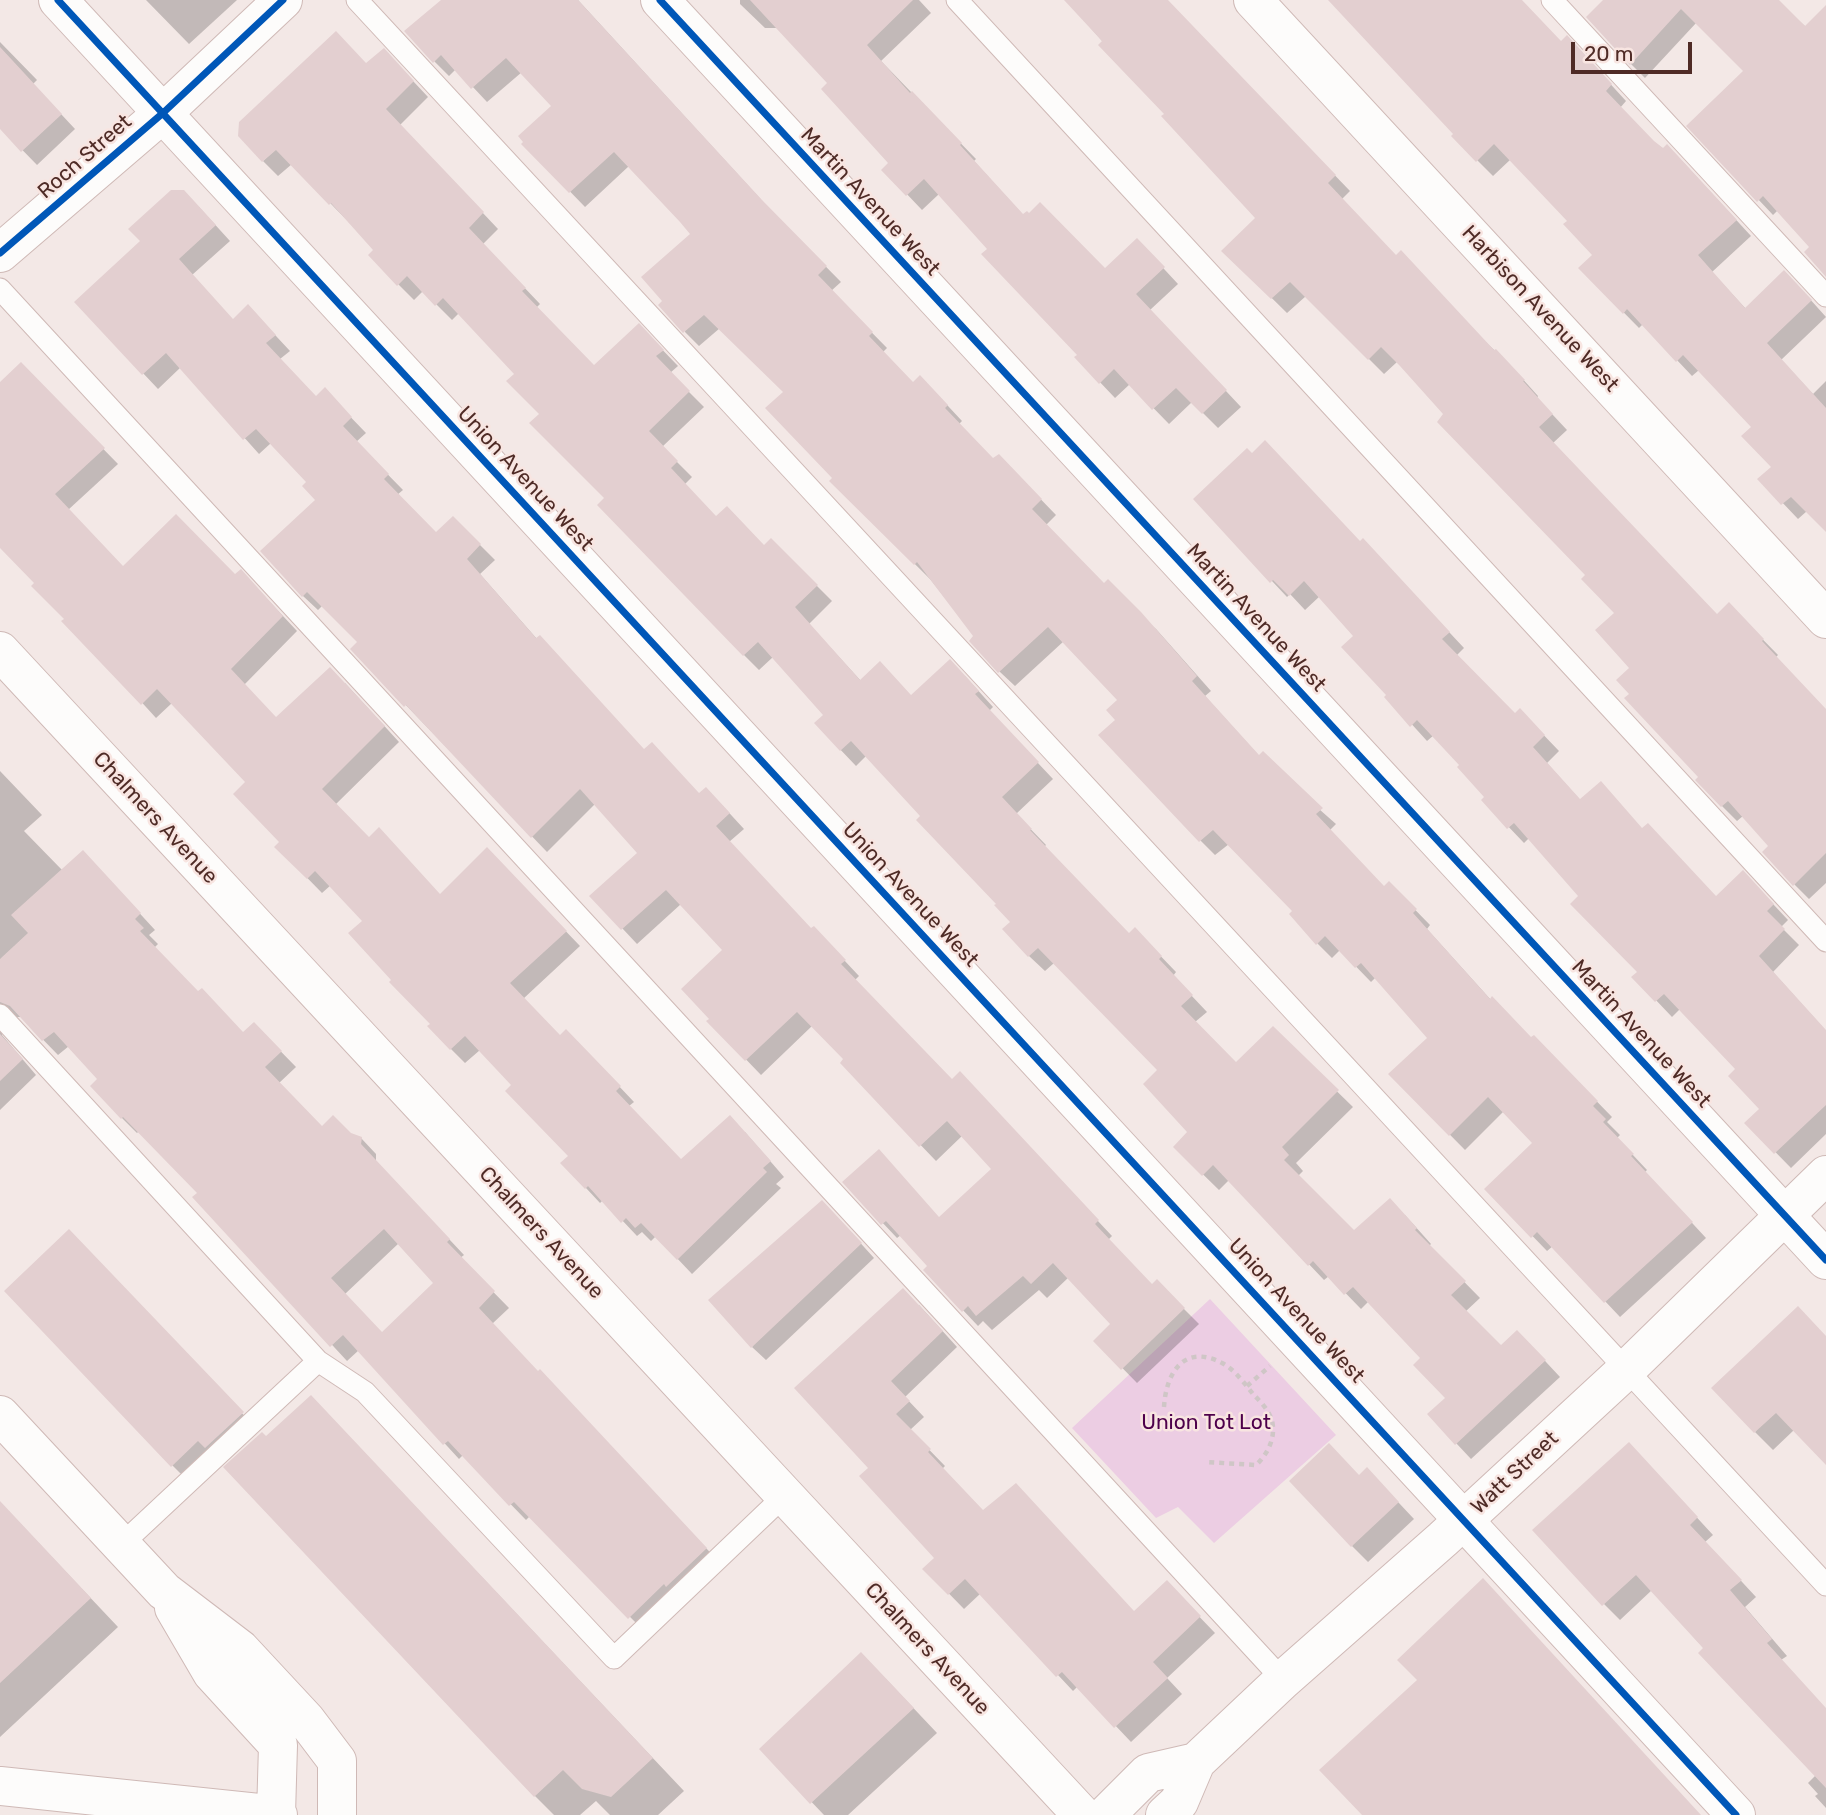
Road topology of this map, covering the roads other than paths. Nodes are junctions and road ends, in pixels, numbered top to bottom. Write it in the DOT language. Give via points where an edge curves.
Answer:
graph roads {
  1 [pos="58,0"];
  2 [pos="283,0"];
  3 [pos="357,0"];
  4 [pos="660,0"];
  5 [pos="957,0"];
  6 [pos="1253,0"];
  7 [pos="1552,0"];
  8 [pos="163,113"];
  9 [pos="0,253"];
  10 [pos="0,289"];
  11 [pos="1826,296"];
  12 [pos="1826,619"];
  13 [pos="0,651"];
  14 [pos="1826,942"];
  15 [pos="0,1015"];
  16 [pos="1826,1175"];
  17 [pos="1784,1215"];
  18 [pos="1826,1260"];
  19 [pos="318,1361"];
  20 [pos="1626,1370"];
  21 [pos="0,1415"];
  22 [pos="785,1495"];
  23 [pos="1464,1520"];
  24 [pos="121,1545"];
  25 [pos="1826,1585"];
  26 [pos="164,1591"];
  27 [pos="1283,1680"];
  28 [pos="1196,1762"];
  29 [pos="0,1786"];
  30 [pos="277,1815"];
  31 [pos="337,1815"];
  32 [pos="1082,1815"];
  33 [pos="1106,1815"];
  34 [pos="1165,1815"];
  35 [pos="1736,1815"];
  1 -- 8 [label="street, Union Avenue West"];
  2 -- 8 [label="street, Roch Street"];
  3 -- 20 [label="lane"];
  4 -- 17 [label="street, Martin Avenue West"];
  5 -- 14 [label="lane"];
  6 -- 12 [label="street, Harbison Avenue West"];
  7 -- 11 [label="lane"];
  8 -- 9 [label="street, Roch Street"];
  8 -- 23 [label="street, Union Avenue West"];
  10 -- 27 [label="lane"];
  13 -- 22 [label="street, Chalmers Avenue"];
  15 -- 19 [label="lane"];
  16 -- 17 [label="street, Watt Street"];
  17 -- 18 [label="street, Martin Avenue West"];
  17 -- 20 [label="street, Watt Street"];
  19 -- 22 [label="lane" via="365,1392 614,1658"];
  19 -- 24 [label="lane"];
  20 -- 23 [label="street, Watt Street"];
  20 -- 25 [label="lane"];
  21 -- 24 [label="street"];
  22 -- 32 [label="street, Chalmers Avenue"];
  23 -- 27 [label="street, Watt Street"];
  23 -- 35 [label="street, Union Avenue West"];
  24 -- 26 [label="street"];
  26 -- 30 [label="street" via="212,1673 278,1745"];
  26 -- 31 [label="street" via="240,1649 337,1760"];
  27 -- 28 [label="street, Watt Street"];
  28 -- 33 [label="street" via="1148,1773"];
  28 -- 34 [label="street, Watt Street" via="1179,1802"];
  29 -- 30 [label="street"];
}
